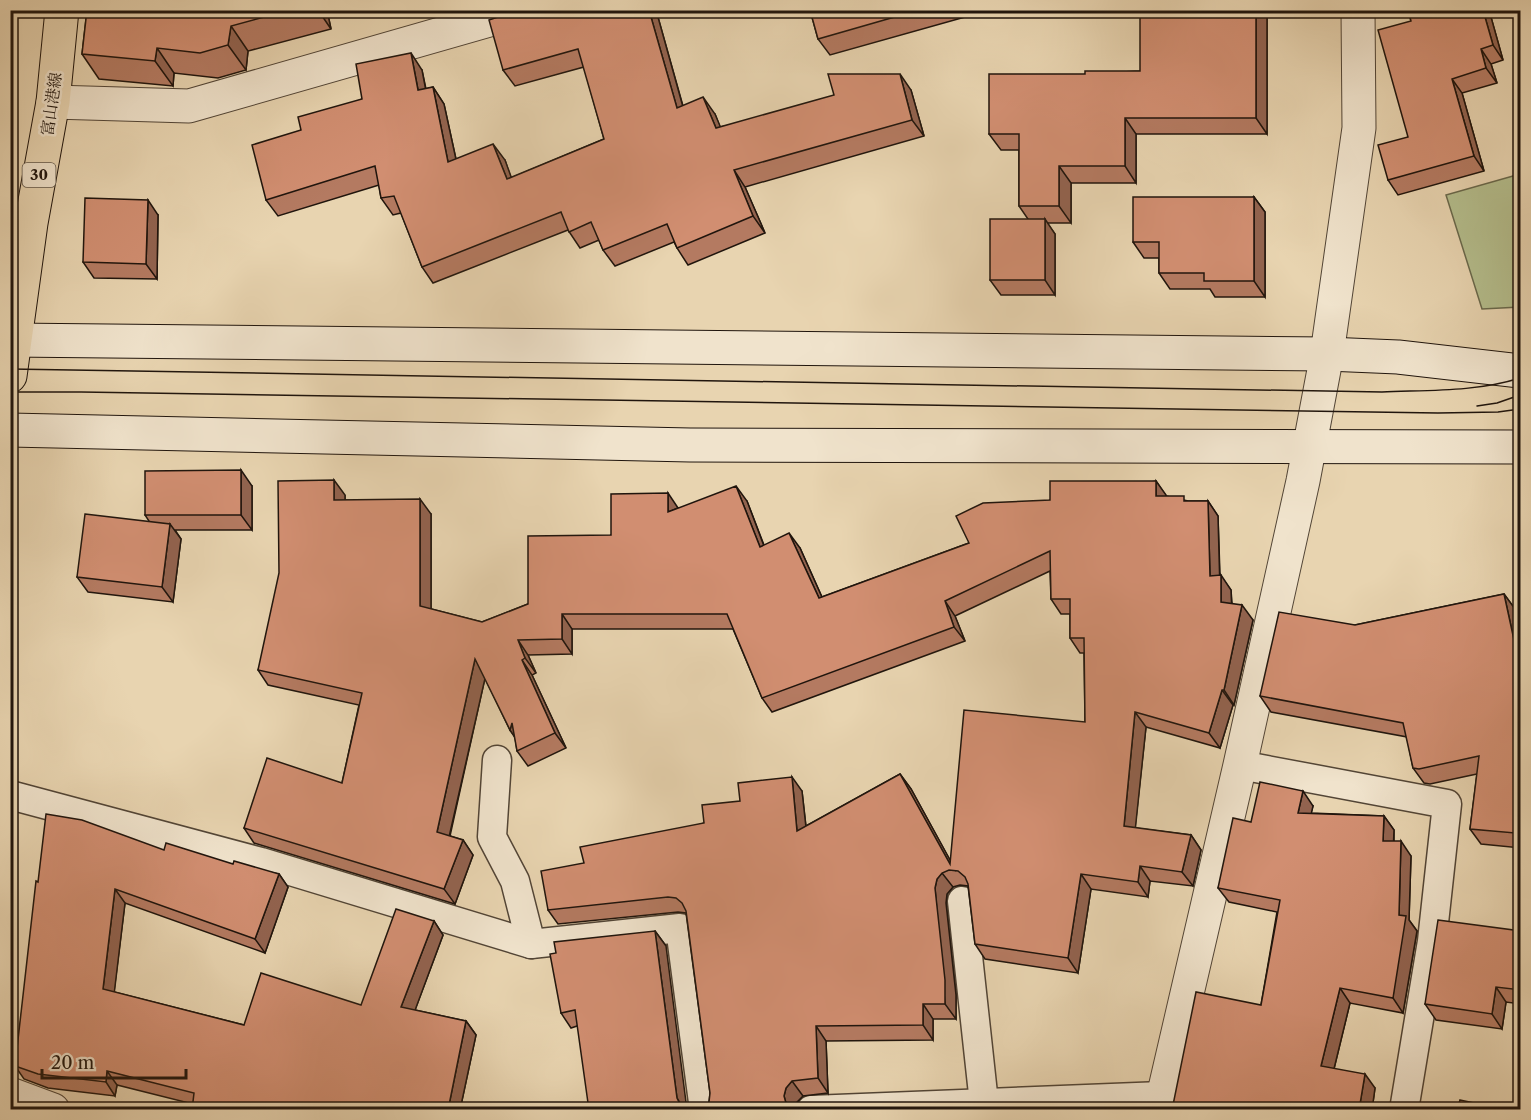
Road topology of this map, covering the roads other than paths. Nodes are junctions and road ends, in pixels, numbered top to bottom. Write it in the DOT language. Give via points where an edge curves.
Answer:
graph roads {
  1 [pos="62,10"];
  2 [pos="524,10"];
  3 [pos="1358,10"];
  4 [pos="53,102"];
  5 [pos="21,222"];
  6 [pos="13,340"];
  7 [pos="1327,354"];
  8 [pos="1521,371"];
  9 [pos="10,376"];
  10 [pos="10,430"];
  11 [pos="1308,446"];
  12 [pos="1521,447"];
  13 [pos="497,760"];
  14 [pos="1240,765"];
  15 [pos="10,795"];
  16 [pos="962,901"];
  17 [pos="531,944"];
  18 [pos="10,1094"];
  19 [pos="984,1102"];
  20 [pos="1161,1103"];
  21 [pos="53,1110"];
  22 [pos="704,1110"];
  23 [pos="811,1110"];
  24 [pos="1404,1110"];
  1 -- 4 [label="main road, 富山港線 / 30"];
  2 -- 4 [label="street" via="189,106"];
  3 -- 7 [label="street" via="1359,128"];
  4 -- 5 [label="main road, 富山港線 / 30"];
  5 -- 6 [label="main road, 富山港線 / 30"];
  6 -- 7 [label="street"];
  6 -- 9 [label="main road, 富山港線 / 30"];
  7 -- 8 [label="street" via="1398,357"];
  7 -- 11 [label="street"];
  10 -- 11 [label="street" via="702,445"];
  11 -- 12 [label="street"];
  11 -- 14 [label="street"];
  13 -- 17 [label="lane" via="492,837 515,881"];
  14 -- 20 [label="street"];
  14 -- 24 [label="lane" via="1446,804 1432,941"];
  15 -- 17 [label="lane" via="261,862"];
  16 -- 19 [label="lane"];
  17 -- 22 [label="lane" via="680,928"];
  18 -- 21 [label="street"];
  19 -- 20 [label="lane"];
  19 -- 23 [label="lane"];
}
